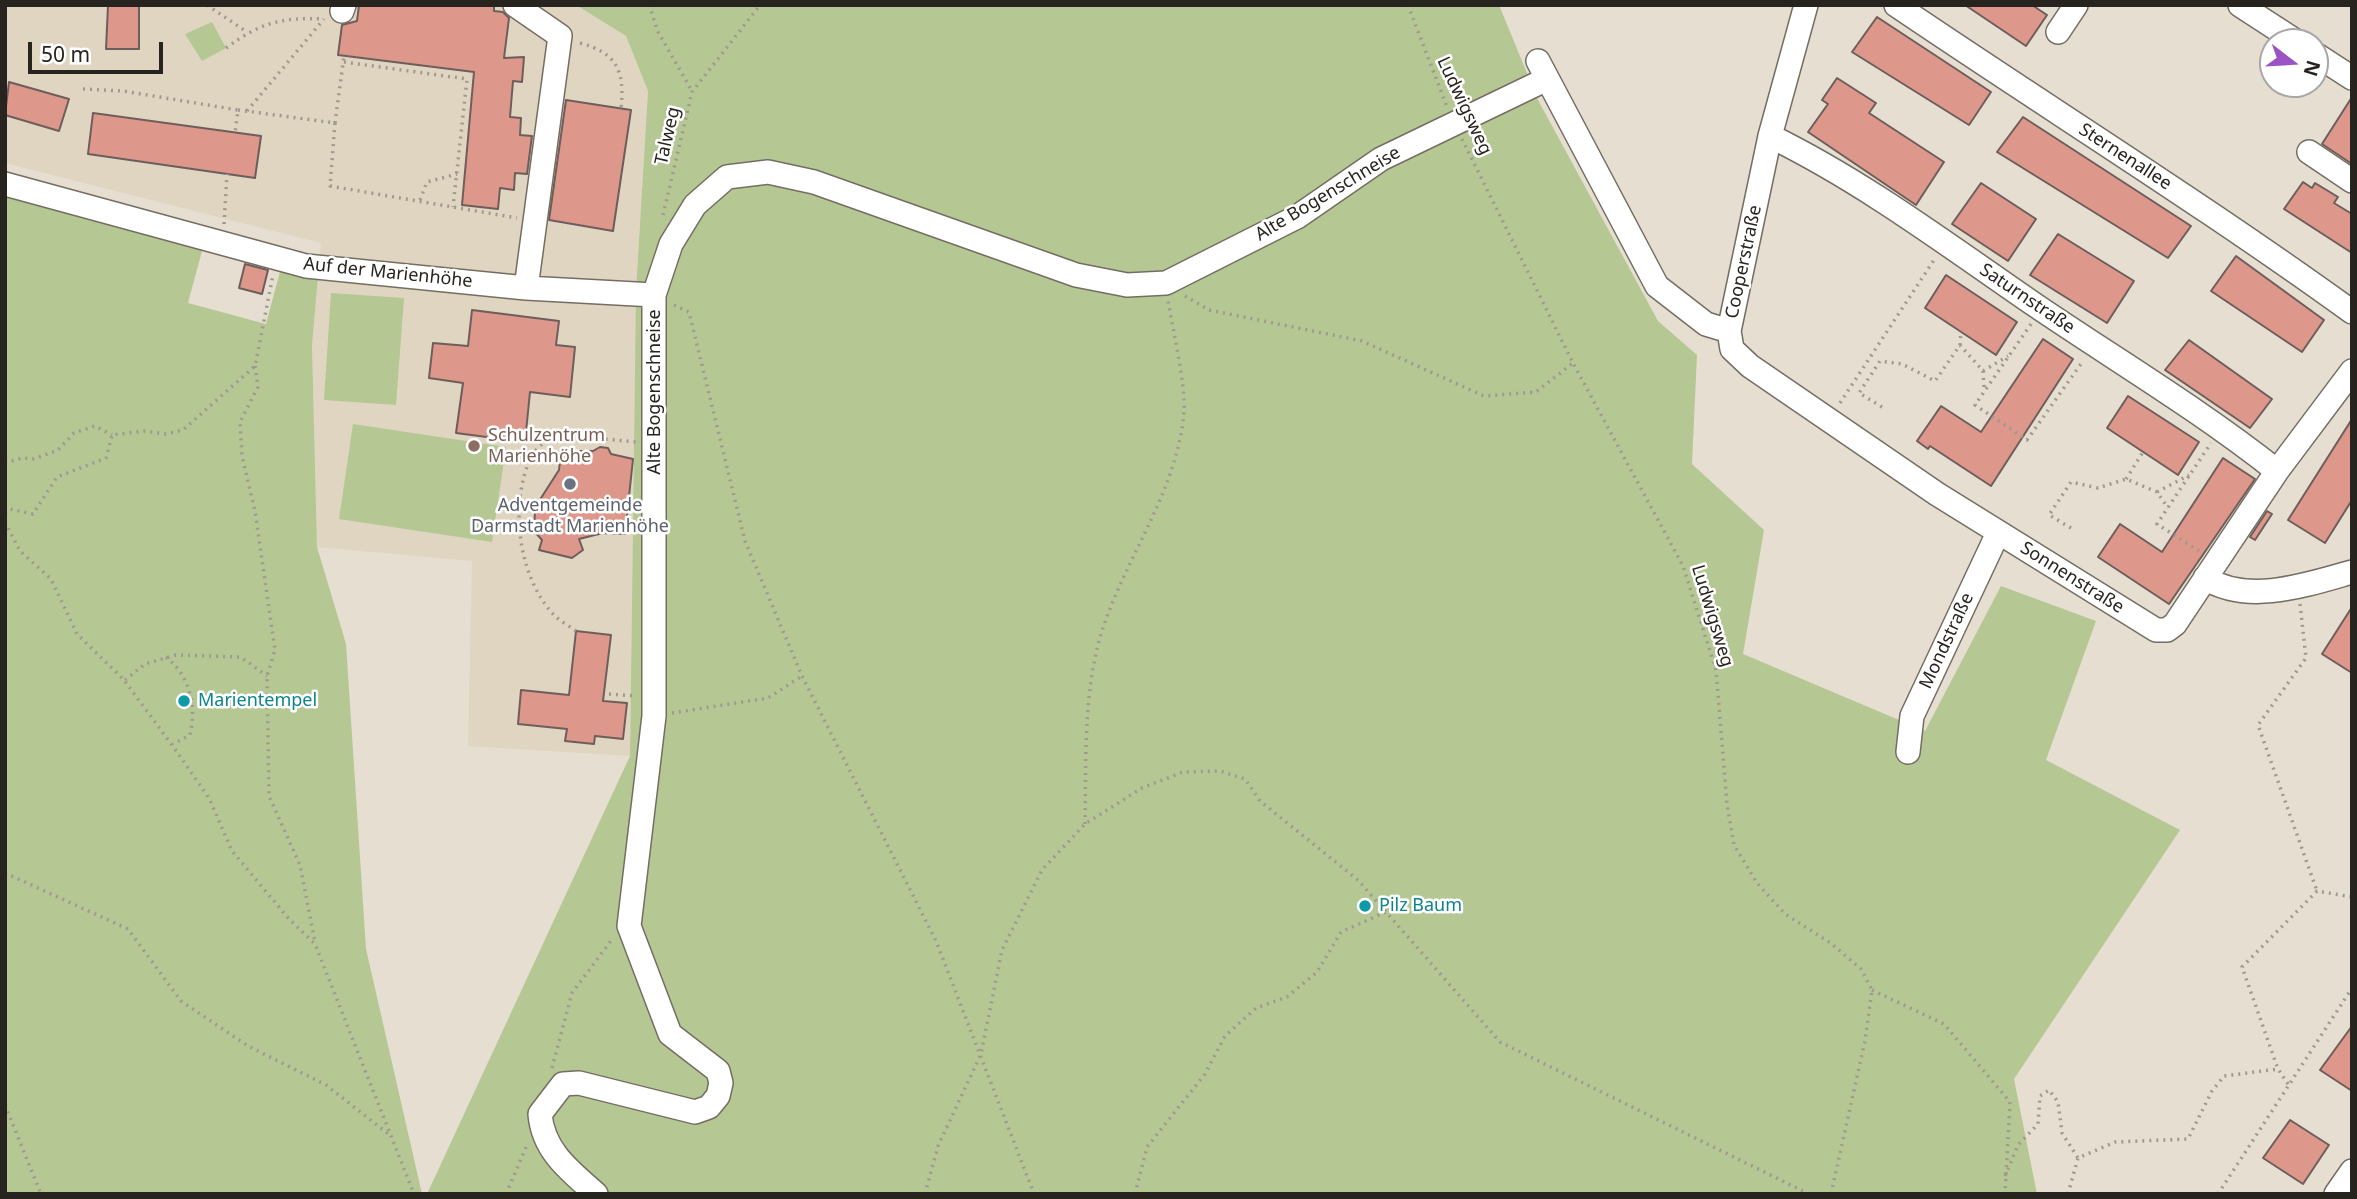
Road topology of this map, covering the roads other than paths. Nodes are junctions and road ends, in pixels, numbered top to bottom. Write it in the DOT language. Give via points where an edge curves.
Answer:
graph roads {
  1 [pos="515,5"];
  2 [pos="1807,5"];
  3 [pos="1896,5"];
  4 [pos="2075,5"];
  5 [pos="2241,5"];
  6 [pos="2276,28"];
  7 [pos="2058,32"];
  8 [pos="2329,63"];
  9 [pos="2352,78"];
  10 [pos="1454,125"];
  11 [pos="1770,136"];
  12 [pos="2309,152"];
  13 [pos="2352,181"];
  14 [pos="5,184"];
  15 [pos="526,288"];
  16 [pos="654,295"];
  17 [pos="2352,312"];
  18 [pos="1729,331"];
  19 [pos="2352,371"];
  20 [pos="2277,471"];
  21 [pos="1998,533"];
  22 [pos="2211,570"];
  23 [pos="2352,572"];
  24 [pos="1908,752"];
  25 [pos="2352,1171"];
  26 [pos="596,1194"];
  27 [pos="2336,1194"];
  1 -- 15 [label="street" via="560,36"];
  2 -- 11 [label="street, Cooperstraße"];
  3 -- 17 [label="street, Sternenallee" via="2236,228"];
  4 -- 7 [label="street"];
  5 -- 6 [label="street"];
  8 -- 9 [label="street"];
  10 -- 16 [label="street, Alte Bogenschneise" via="1381,159 1297,218 1166,283 1127,285 1076,275 814,182 768,172 727,177 695,205 671,244"];
  10 -- 18 [label="street, Cooperstraße" via="1542,70 1657,286 1706,324"];
  11 -- 18 [label="street, Cooperstraße"];
  11 -- 20 [label="street, Saturnstraße" via="1813,157 1944,243 2222,427"];
  12 -- 13 [label="street"];
  14 -- 15 [label="street, Auf der Marienhöhe" via="306,266"];
  15 -- 16 [label="street, Auf der Marienhöhe"];
  16 -- 26 [label="street, Alte Bogenschneise" via="654,707 629,926 670,1034 718,1072 721,1083 709,1107 695,1112 579,1083 563,1084 545,1106 542,1133 561,1163"];
  18 -- 21 [label="street, Sonnenstraße" via="1732,349 1750,366"];
  19 -- 20 [label="street, Sonnenstraße"];
  20 -- 22 [label="street, Sonnenstraße"];
  21 -- 22 [label="street, Sonnenstraße" via="2155,630 2175,624"];
  21 -- 24 [label="street, Mondstraße" via="1912,716"];
  22 -- 23 [label="street" via="2220,588 2253,592 2298,587"];
  25 -- 27 [label="street"];
}
